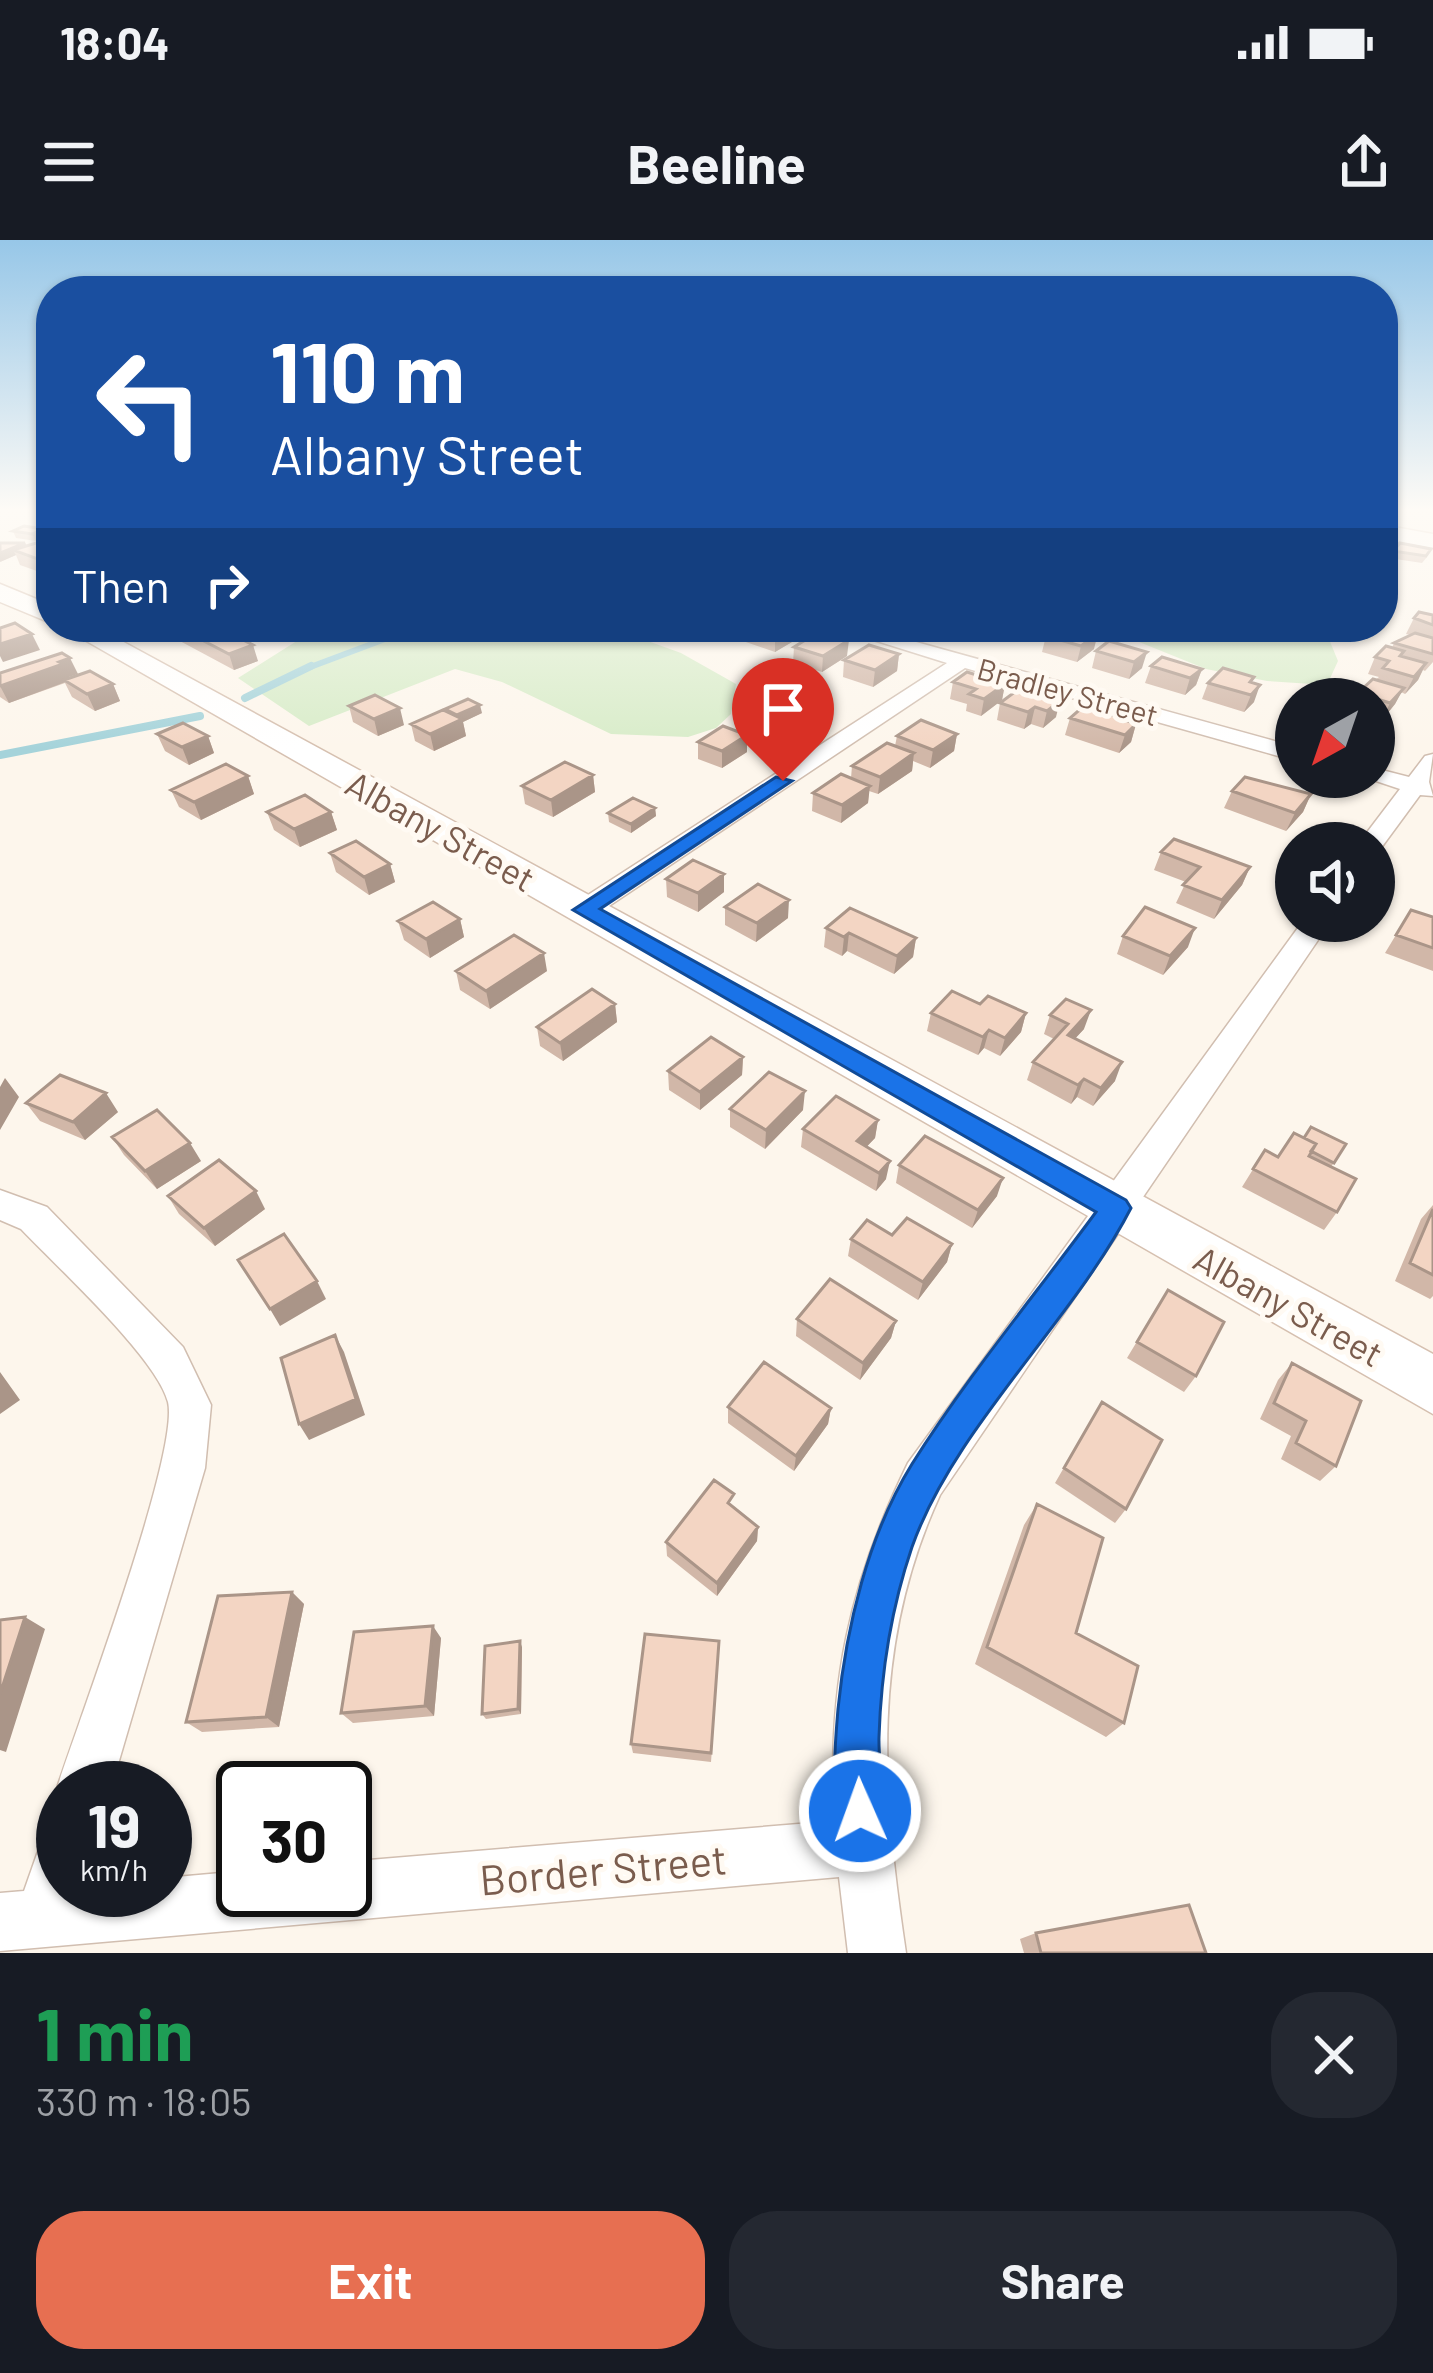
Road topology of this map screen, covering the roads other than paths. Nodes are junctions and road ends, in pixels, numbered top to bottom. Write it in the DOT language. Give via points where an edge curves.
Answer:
graph roads {
  1 [pos="0,592"];
  2 [pos="36,608"];
  3 [pos="103,642"];
  4 [pos="892,642"];
  5 [pos="961,662"];
  6 [pos="1275,748"];
  7 [pos="1433,761"];
  8 [pos="1424,788"];
  9 [pos="1392,822"];
  10 [pos="584,910"];
  11 [pos="1302,942"];
  12 [pos="0,1205"];
  13 [pos="1116,1208"];
  14 [pos="1433,1387"];
  15 [pos="92,1761"];
  16 [pos="861,1847"];
  17 [pos="372,1888"];
  18 [pos="216,1901"];
  19 [pos="23,1918"];
  20 [pos="877,1953"];
  1 -- 2 [label="street"];
  3 -- 10 [label="street, Albany Street"];
  4 -- 5 [label="street, Bradley Street"];
  5 -- 6 [label="street, Bradley Street"];
  5 -- 10 [label="street"];
  7 -- 8 [label="street"];
  8 -- 9 [label="street"];
  10 -- 13 [label="street, Albany Street"];
  11 -- 13 [label="street"];
  12 -- 15 [label="street" via="34,1218 170,1360 190,1405 183,1468"];
  13 -- 14 [label="street, Albany Street"];
  13 -- 16 [label="street" via="924,1479 893,1546 863,1666"];
  16 -- 17 [label="street, Border Street"];
  16 -- 20 [label="street"];
  18 -- 19 [label="street, Border Street"];
}
